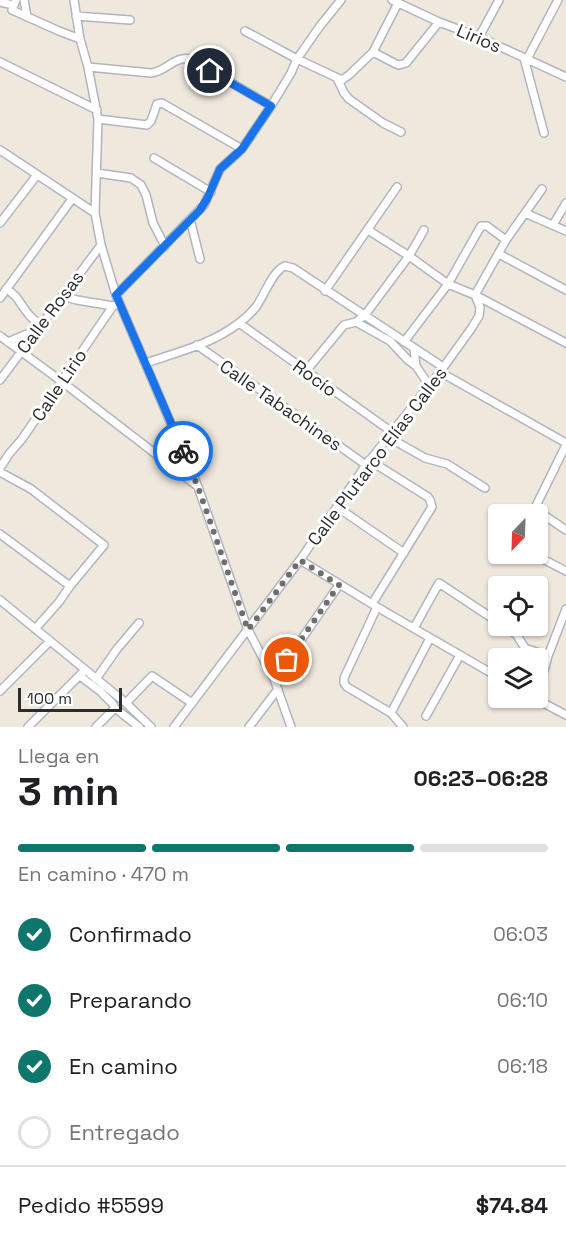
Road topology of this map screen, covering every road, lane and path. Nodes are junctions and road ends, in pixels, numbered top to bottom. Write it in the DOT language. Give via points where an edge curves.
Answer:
graph roads {
  1 [pos="24,0"];
  2 [pos="74,0"];
  3 [pos="341,0"];
  4 [pos="499,0"];
  5 [pos="558,0"];
  6 [pos="395,1"];
  7 [pos="0,2"];
  8 [pos="14,5"];
  9 [pos="76,16"];
  10 [pos="27,17"];
  11 [pos="130,20"];
  12 [pos="439,22"];
  13 [pos="245,31"];
  14 [pos="479,37"];
  15 [pos="80,39"];
  16 [pos="373,52"];
  17 [pos="526,58"];
  18 [pos="297,59"];
  19 [pos="0,62"];
  20 [pos="88,67"];
  21 [pos="566,77"];
  22 [pos="337,78"];
  23 [pos="271,106"];
  24 [pos="97,110"];
  25 [pos="98,118"];
  26 [pos="401,132"];
  27 [pos="544,133"];
  28 [pos="242,149"];
  29 [pos="0,150"];
  30 [pos="154,158"];
  31 [pos="97,173"];
  32 [pos="37,175"];
  33 [pos="397,187"];
  34 [pos="542,189"];
  35 [pos="211,192"];
  36 [pos="72,199"];
  37 [pos="566,203"];
  38 [pos="95,213"];
  39 [pos="525,213"];
  40 [pos="190,219"];
  41 [pos="0,223"];
  42 [pos="553,225"];
  43 [pos="368,230"];
  44 [pos="424,230"];
  45 [pos="566,231"];
  46 [pos="506,240"];
  47 [pos="101,245"];
  48 [pos="165,246"];
  49 [pos="499,254"];
  50 [pos="409,256"];
  51 [pos="200,260"];
  52 [pos="448,284"];
  53 [pos="6,289"];
  54 [pos="566,290"];
  55 [pos="326,291"];
  56 [pos="116,295"];
  57 [pos="475,295"];
  58 [pos="62,296"];
  59 [pos="0,298"];
  60 [pos="116,305"];
  61 [pos="365,315"];
  62 [pos="356,322"];
  63 [pos="239,323"];
  64 [pos="39,327"];
  65 [pos="0,336"];
  66 [pos="8,342"];
  67 [pos="404,342"];
  68 [pos="566,343"];
  69 [pos="196,345"];
  70 [pos="414,348"];
  71 [pos="21,352"];
  72 [pos="146,363"];
  73 [pos="416,366"];
  74 [pos="442,370"];
  75 [pos="306,371"];
  76 [pos="0,381"];
  77 [pos="61,381"];
  78 [pos="429,386"];
  79 [pos="390,435"];
  80 [pos="566,444"];
  81 [pos="368,463"];
  82 [pos="0,470"];
  83 [pos="198,487"];
  84 [pos="485,488"];
  85 [pos="537,504"];
  86 [pos="337,507"];
  87 [pos="548,520"];
  88 [pos="566,530"];
  89 [pos="0,534"];
  90 [pos="404,553"];
  91 [pos="300,560"];
  92 [pos="548,562"];
  93 [pos="566,571"];
  94 [pos="339,585"];
  95 [pos="70,586"];
  96 [pos="0,600"];
  97 [pos="374,605"];
  98 [pos="566,609"];
  99 [pos="488,615"];
  100 [pos="139,623"];
  101 [pos="414,628"];
  102 [pos="35,629"];
  103 [pos="248,630"];
  104 [pos="430,638"];
  105 [pos="50,641"];
  106 [pos="460,655"];
  107 [pos="548,656"];
  108 [pos="488,671"];
  109 [pos="83,673"];
  110 [pos="96,679"];
  111 [pos="274,679"];
  112 [pos="278,689"];
  113 [pos="0,691"];
  114 [pos="192,703"];
  115 [pos="126,704"];
  116 [pos="548,704"];
  117 [pos="115,708"];
  118 [pos="390,713"];
  119 [pos="566,715"];
  120 [pos="426,716"];
  121 [pos="28,727"];
  122 [pos="96,727"];
  123 [pos="139,727"];
  124 [pos="151,727"];
  125 [pos="174,727"];
  126 [pos="249,727"];
  127 [pos="291,727"];
  128 [pos="403,727"];
  1 -- 10 [label="street"];
  2 -- 9 [label="street"];
  3 -- 18 [label="street"];
  4 -- 14 [label="street"];
  5 -- 17 [label="street"];
  6 -- 12 [label="street, Lirios"];
  6 -- 16 [label="street"];
  7 -- 8 [label="street"];
  8 -- 10 [label="street"];
  9 -- 11 [label="street"];
  9 -- 15 [label="street"];
  10 -- 15 [label="street"];
  12 -- 14 [label="street, Lirios"];
  12 -- 16 [label="street" via="406,63 396,64"];
  13 -- 18 [label="street"];
  14 -- 17 [label="street, Lirios"];
  15 -- 20 [label="street"];
  16 -- 22 [label="street" via="346,78"];
  17 -- 21 [label="street, Lirios"];
  17 -- 27 [label="street"];
  18 -- 22 [label="street"];
  18 -- 23 [label="street"];
  19 -- 24 [label="street"];
  20 -- 23 [label="street" via="151,73 187,58"];
  20 -- 24 [label="street"];
  22 -- 26 [label="street" via="349,99"];
  23 -- 28 [label="street"];
  24 -- 25 [label="street"];
  25 -- 28 [label="street" via="147,125 159,103"];
  25 -- 31 [label="street"];
  28 -- 35 [label="street" via="220,169"];
  29 -- 32 [label="street"];
  30 -- 35 [label="street"];
  31 -- 38 [label="street"];
  31 -- 48 [label="street" via="131,178 141,185"];
  32 -- 36 [label="street"];
  32 -- 41 [label="street"];
  33 -- 43 [label="street"];
  34 -- 39 [label="street"];
  35 -- 40 [label="street"];
  36 -- 38 [label="street"];
  36 -- 53 [label="street"];
  37 -- 42 [label="street"];
  38 -- 47 [label="street"];
  39 -- 42 [label="street"];
  39 -- 46 [label="street"];
  40 -- 48 [label="street"];
  40 -- 51 [label="street"];
  42 -- 45 [label="street"];
  43 -- 50 [label="street"];
  43 -- 55 [label="street"];
  44 -- 50 [label="street"];
  46 -- 49 [label="street"];
  46 -- 52 [label="street" via="482,225"];
  47 -- 56 [label="street"];
  47 -- 58 [label="street, Calle Rosas"];
  48 -- 56 [label="street"];
  49 -- 54 [label="street"];
  49 -- 57 [label="street"];
  50 -- 52 [label="street"];
  50 -- 61 [label="street"];
  52 -- 57 [label="street"];
  52 -- 67 [label="street"];
  53 -- 59 [label="street"];
  53 -- 64 [label="street" via="18,297"];
  55 -- 61 [label="street"];
  55 -- 63 [label="street" via="285,266 278,270 251,314"];
  56 -- 60 [label="street"];
  57 -- 68 [label="street"];
  57 -- 74 [label="street, Calle Plutarco Elías Calles" via="480,307 478,316"];
  58 -- 60 [label="street"];
  58 -- 64 [label="street, Calle Rosas"];
  60 -- 72 [label="street"];
  60 -- 77 [label="street, Calle Lirio"];
  61 -- 62 [label="street"];
  61 -- 67 [label="street"];
  62 -- 73 [label="street" via="390,341"];
  62 -- 75 [label="street" via="344,325"];
  63 -- 69 [label="street"];
  63 -- 75 [label="street, Rocío"];
  64 -- 66 [label="street"];
  64 -- 71 [label="street, Calle Rosas"];
  65 -- 66 [label="street"];
  66 -- 71 [label="street"];
  67 -- 70 [label="street"];
  69 -- 72 [label="street"];
  69 -- 81 [label="street, Calle Tabachines"];
  70 -- 73 [label="street"];
  70 -- 74 [label="street"];
  71 -- 76 [label="street, Calle Rosas"];
  71 -- 77 [label="street"];
  72 -- 83 [label="street"];
  73 -- 78 [label="street"];
  74 -- 78 [label="street, Calle Plutarco Elías Calles"];
  74 -- 80 [label="street"];
  75 -- 79 [label="street, Rocío"];
  77 -- 82 [label="street, Calle Lirio"];
  77 -- 83 [label="street"];
  78 -- 79 [label="street, Calle Plutarco Elías Calles"];
  79 -- 81 [label="street, Calle Plutarco Elías Calles"];
  79 -- 84 [label="street, Rocío" via="425,458 447,464"];
  80 -- 85 [label="street"];
  81 -- 86 [label="street, Calle Plutarco Elías Calles"];
  81 -- 90 [label="street, Calle Tabachines" via="428,497 432,504"];
  82 -- 95 [label="street" via="104,545"];
  83 -- 103 [label="street"];
  86 -- 90 [label="street"];
  86 -- 91 [label="street, Calle Plutarco Elías Calles"];
  87 -- 88 [label="street"];
  89 -- 95 [label="street"];
  90 -- 97 [label="street"];
  91 -- 94 [label="street"];
  91 -- 103 [label="street, Calle Plutarco Elías Calles"];
  92 -- 93 [label="street"];
  94 -- 97 [label="street"];
  94 -- 111 [label="street"];
  95 -- 102 [label="street"];
  96 -- 102 [label="street"];
  97 -- 101 [label="street"];
  97 -- 118 [label="street" via="344,683"];
  98 -- 107 [label="street"];
  99 -- 101 [label="street" via="439,583"];
  100 -- 110 [label="street"];
  101 -- 104 [label="street"];
  102 -- 105 [label="street"];
  103 -- 111 [label="street"];
  103 -- 114 [label="street, Calle Plutarco Elías Calles"];
  104 -- 106 [label="street"];
  104 -- 118 [label="street"];
  105 -- 109 [label="street"];
  105 -- 113 [label="street"];
  106 -- 108 [label="street"];
  106 -- 120 [label="street"];
  109 -- 110 [label="street"];
  109 -- 117 [label="street"];
  109 -- 121 [label="street"];
  110 -- 115 [label="street"];
  111 -- 112 [label="street"];
  112 -- 126 [label="street"];
  112 -- 127 [label="street"];
  114 -- 115 [label="street" via="152,676"];
  114 -- 125 [label="street, Calle Plutarco Elías Calles"];
  115 -- 124 [label="street"];
  116 -- 119 [label="street"];
  117 -- 122 [label="street"];
  117 -- 123 [label="street"];
  118 -- 128 [label="street"];
}
